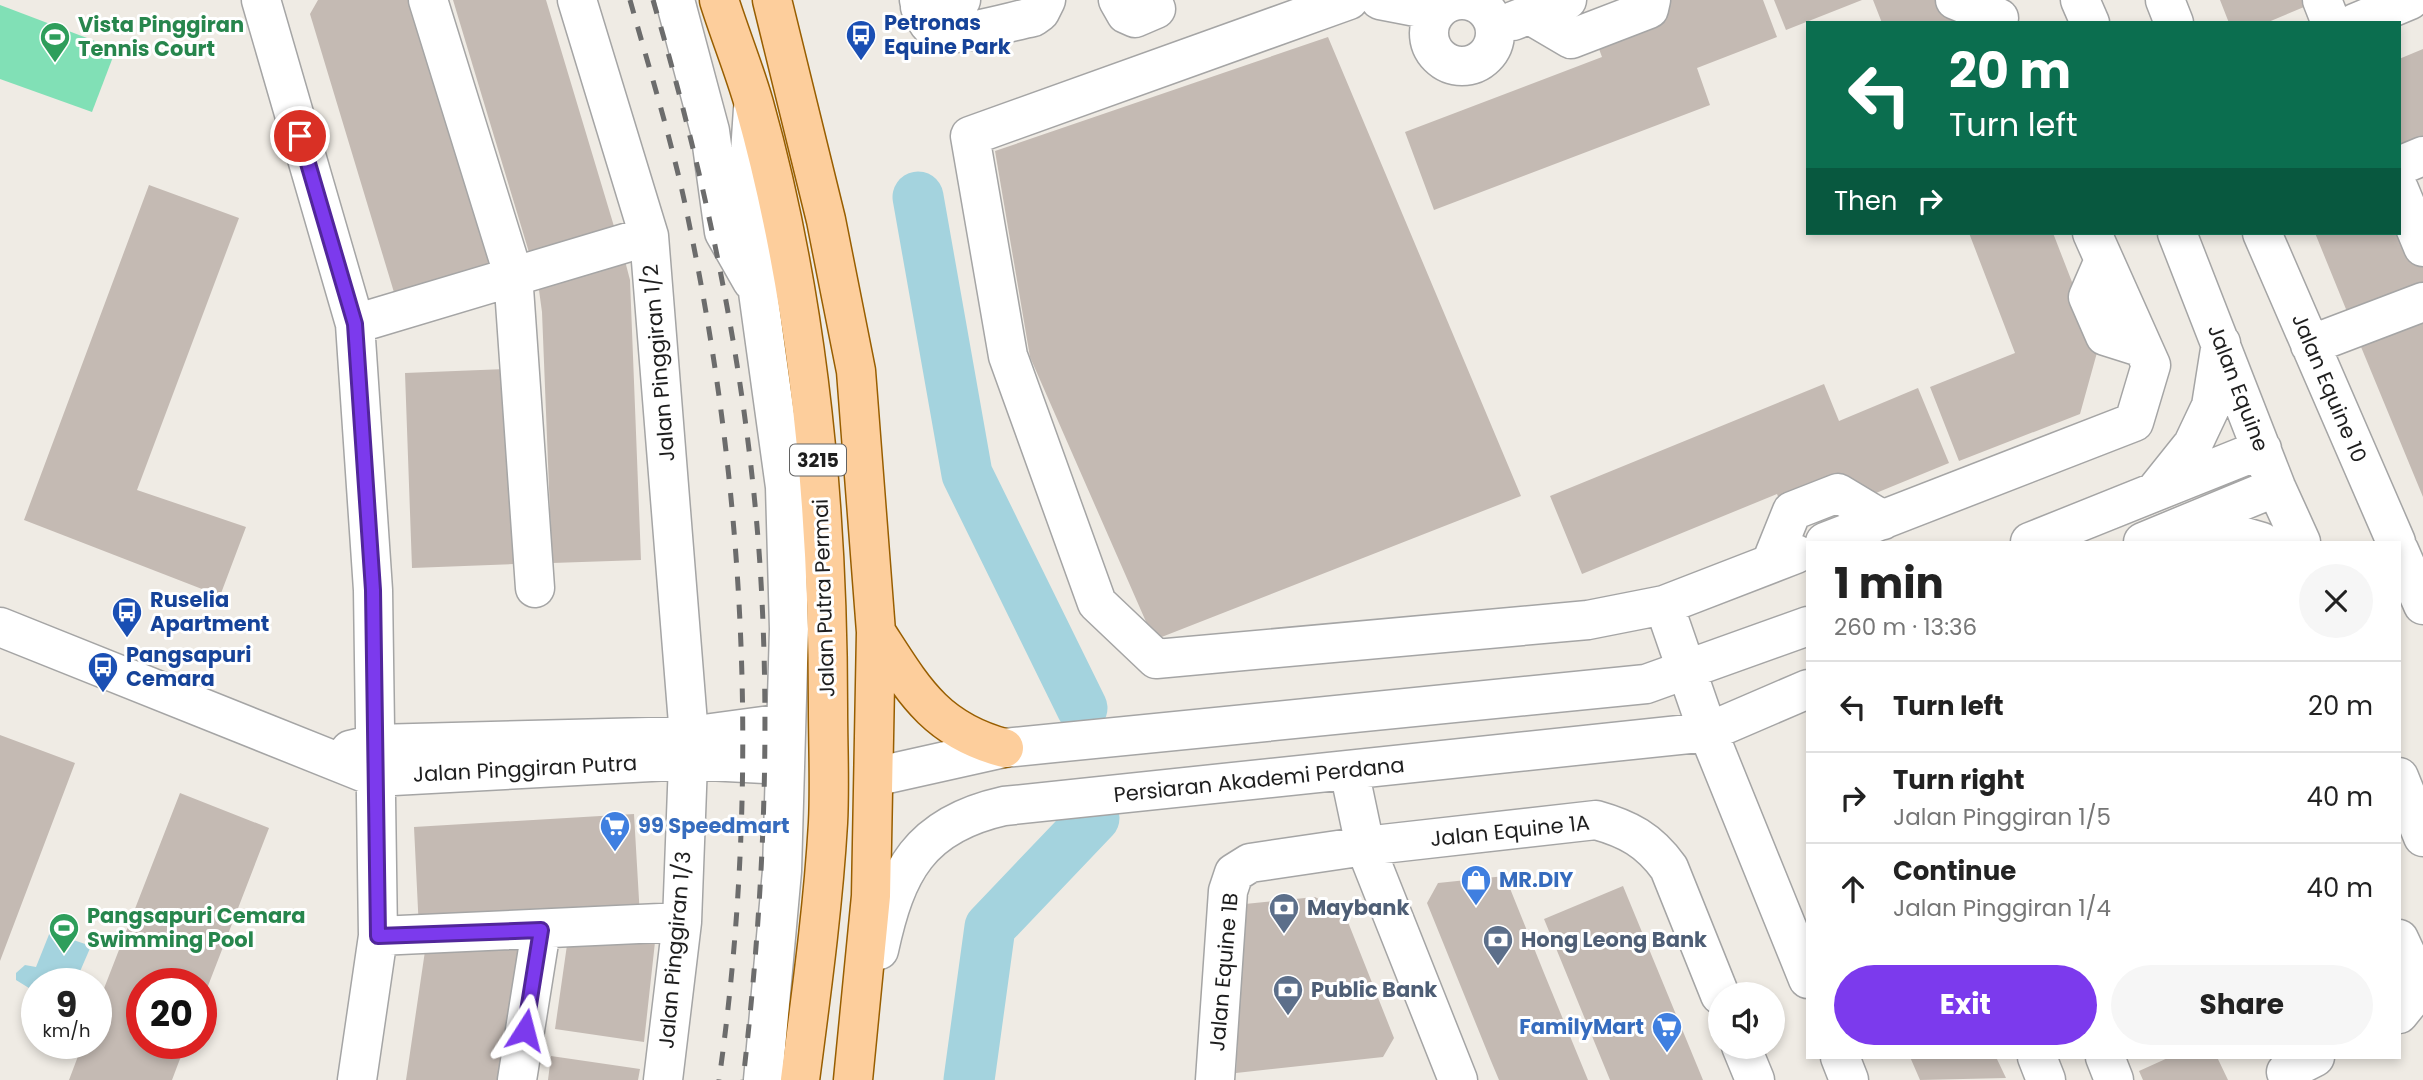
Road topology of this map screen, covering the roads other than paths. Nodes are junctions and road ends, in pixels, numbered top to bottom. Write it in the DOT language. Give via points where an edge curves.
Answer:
graph roads {
  1 [pos="428,0"];
  2 [pos="577,0"];
  3 [pos="675,0"];
  4 [pos="719,0"];
  5 [pos="961,0"];
  6 [pos="1046,0"];
  7 [pos="1118,0"];
  8 [pos="1349,0"];
  9 [pos="1380,0"];
  10 [pos="1567,0"];
  11 [pos="1651,0"];
  12 [pos="1955,0"];
  13 [pos="2080,0"];
  14 [pos="2165,0"];
  15 [pos="2322,0"];
  16 [pos="2410,0"];
  17 [pos="261,1"];
  18 [pos="1163,3"];
  19 [pos="779,4"];
  20 [pos="920,4"];
  21 [pos="1437,11"];
  22 [pos="1997,14"];
  23 [pos="1530,15"];
  24 [pos="2089,21"];
  25 [pos="2173,21"];
  26 [pos="2330,21"];
  27 [pos="2361,21"];
  28 [pos="1494,27"];
  29 [pos="754,103"];
  30 [pos="2423,156"];
  31 [pos="2401,165"];
  32 [pos="2401,194"];
  33 [pos="2177,235"];
  34 [pos="2263,235"];
  35 [pos="649,236"];
  36 [pos="2098,246"];
  37 [pos="2423,247"];
  38 [pos="513,274"];
  39 [pos="758,292"];
  40 [pos="2423,302"];
  41 [pos="355,324"];
  42 [pos="2221,342"];
  43 [pos="2310,345"];
  44 [pos="2262,449"];
  45 [pos="2276,487"];
  46 [pos="2156,491"];
  47 [pos="1883,520"];
  48 [pos="2157,536"];
  49 [pos="1828,541"];
  50 [pos="2032,541"];
  51 [pos="2259,541"];
  52 [pos="2301,541"];
  53 [pos="2396,541"];
  54 [pos="1806,550"];
  55 [pos="2401,554"];
  56 [pos="1771,563"];
  57 [pos="535,588"];
  58 [pos="2423,604"];
  59 [pos="1664,605"];
  60 [pos="2401,612"];
  61 [pos="0,627"];
  62 [pos="1806,627"];
  63 [pos="876,632"];
  64 [pos="1687,671"];
  65 [pos="1806,690"];
  66 [pos="786,723"];
  67 [pos="1708,732"];
  68 [pos="689,748"];
  69 [pos="1004,748"];
  70 [pos="375,760"];
  71 [pos="785,765"];
  72 [pos="1349,771"];
  73 [pos="874,777"];
  74 [pos="2403,796"];
  75 [pos="828,822"];
  76 [pos="2423,837"];
  77 [pos="1365,846"];
  78 [pos="1795,908"];
  79 [pos="682,922"];
  80 [pos="541,930"];
  81 [pos="378,936"];
  82 [pos="2401,943"];
  83 [pos="1806,968"];
  84 [pos="1715,982"];
  85 [pos="2401,1012"];
  86 [pos="1746,1059"];
  87 [pos="1841,1059"];
  88 [pos="2038,1059"];
  89 [pos="2106,1059"];
  90 [pos="856,1062"];
  91 [pos="358,1080"];
  92 [pos="517,1080"];
  93 [pos="663,1080"];
  94 [pos="763,1080"];
  95 [pos="800,1080"];
  96 [pos="1215,1080"];
  97 [pos="1458,1080"];
  98 [pos="1755,1080"];
  99 [pos="1849,1080"];
  100 [pos="2046,1080"];
  101 [pos="2114,1080"];
  1 -- 38 [label="street"];
  2 -- 35 [label="street, Jalan Pinggiran 1/2"];
  3 -- 39 [label="street" via="710,131 724,232"];
  4 -- 29 [label="main road, Jalan Putra Permai / 3215"];
  5 -- 20 [label="street"];
  6 -- 20 [label="street" via="1032,17 950,33 933,29"];
  7 -- 18 [label="street" via="1130,17 1139,17"];
  8 -- 59 [label="street" via="970,136 1008,356 1097,603 1156,659 1588,620"];
  9 -- 21 [label="street"];
  10 -- 23 [label="street"];
  11 -- 23 [label="street" via="1649,9 1571,39"];
  12 -- 22 [label="street"];
  13 -- 24 [label="street"];
  14 -- 25 [label="street"];
  15 -- 26 [label="street"];
  16 -- 27 [label="street"];
  17 -- 41 [label="street"];
  19 -- 63 [label="main road, 3215" via="856,371"];
  21 -- 28 [label="street" via="1455,1 1475,3 1490,16"];
  21 -- 28 [label="street" via="1429,41 1441,60 1451,65 1474,65 1483,58 1491,50"];
  23 -- 28 [label="street"];
  29 -- 39 [label="street" via="749,167"];
  29 -- 75 [label="main road, Jalan Putra Permai / 3215" via="807,364 819,474 828,636"];
  30 -- 31 [label="street"];
  32 -- 37 [label="street"];
  33 -- 42 [label="street, Jalan Equine"];
  34 -- 43 [label="street, Jalan Equine 10"];
  35 -- 38 [label="street"];
  35 -- 68 [label="street, Jalan Pinggiran 1/2"];
  36 -- 47 [label="street" via="2151,365 2134,422"];
  38 -- 41 [label="street"];
  38 -- 57 [label="street"];
  39 -- 66 [label="street" via="785,487"];
  40 -- 43 [label="street"];
  41 -- 70 [label="street" via="373,590"];
  42 -- 44 [label="street, Jalan Equine"];
  42 -- 46 [label="street" via="2211,406 2193,444"];
  43 -- 53 [label="street, Jalan Equine 10"];
  44 -- 45 [label="street, Jalan Equine"];
  44 -- 46 [label="street"];
  45 -- 48 [label="street"];
  45 -- 52 [label="street, Jalan Equine"];
  46 -- 50 [label="street"];
  47 -- 49 [label="street"];
  47 -- 56 [label="street" via="1839,493 1792,511"];
  48 -- 51 [label="street" via="2214,528"];
  54 -- 56 [label="street"];
  55 -- 58 [label="street"];
  56 -- 59 [label="street"];
  58 -- 60 [label="street"];
  59 -- 64 [label="street"];
  61 -- 70 [label="street, Jalan Pinggiran Putra" via="324,756"];
  62 -- 64 [label="street"];
  63 -- 69 [label="main road" via="913,689 940,719 977,741"];
  63 -- 73 [label="main road, 3215"];
  64 -- 67 [label="street"];
  64 -- 69 [label="street" via="1646,684"];
  65 -- 67 [label="street, Persiaran Akademi Perdana"];
  66 -- 68 [label="street"];
  66 -- 71 [label="street"];
  67 -- 72 [label="street, Persiaran Akademi Perdana"];
  67 -- 78 [label="street"];
  68 -- 70 [label="street, Jalan Pinggiran Putra"];
  68 -- 71 [label="street"];
  68 -- 79 [label="street, Jalan Pinggiran 1/3"];
  69 -- 73 [label="street"];
  70 -- 81 [label="street"];
  71 -- 94 [label="street" via="782,871"];
  72 -- 77 [label="street"];
  72 -- 90 [label="street, Persiaran Akademi Perdana" via="1017,805 970,814 950,825 910,860 890,901"];
  73 -- 75 [label="main road" via="846,793"];
  73 -- 90 [label="main road, 3215" via="871,895"];
  74 -- 76 [label="street"];
  75 -- 95 [label="main road, Jalan Putra Permai / 3215" via="818,947"];
  77 -- 84 [label="street, Jalan Equine 1A" via="1596,820 1625,828 1657,852 1669,868"];
  77 -- 96 [label="street, Jalan Equine 1B" via="1250,863 1234,873 1228,891"];
  77 -- 97 [label="street"];
  78 -- 83 [label="street"];
  79 -- 80 [label="street"];
  79 -- 93 [label="street, Jalan Pinggiran 1/3"];
  80 -- 81 [label="street"];
  80 -- 92 [label="street"];
  81 -- 91 [label="street"];
  82 -- 85 [label="street" via="2414,971 2415,994"];
  86 -- 98 [label="street"];
  87 -- 99 [label="street"];
  88 -- 100 [label="street"];
  89 -- 101 [label="street"];
}
